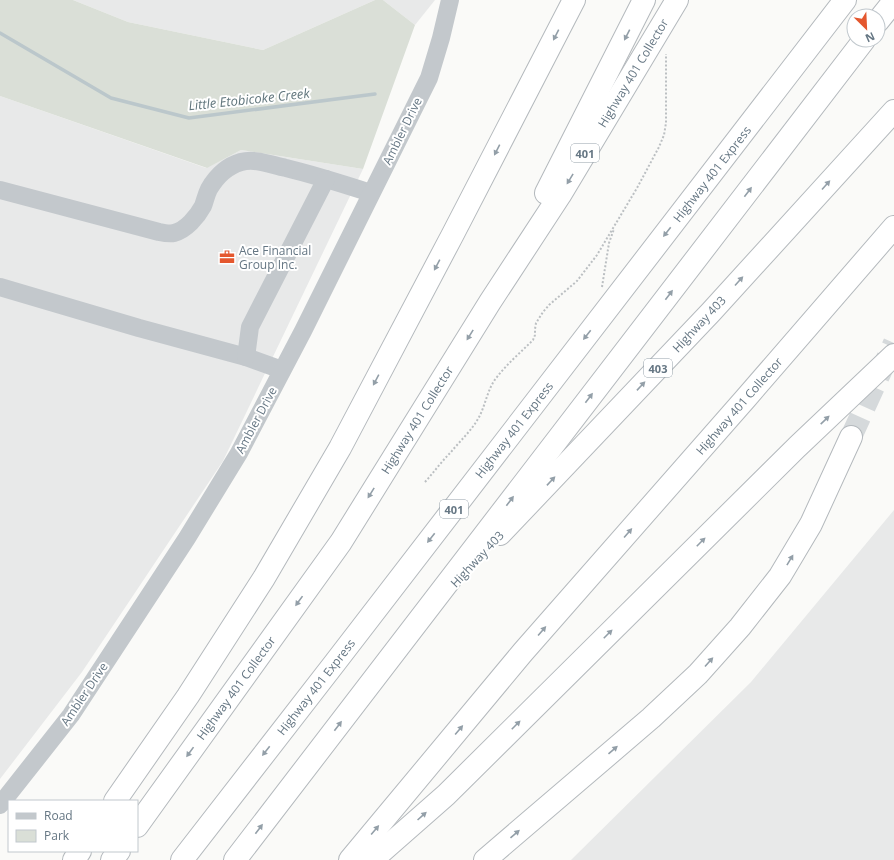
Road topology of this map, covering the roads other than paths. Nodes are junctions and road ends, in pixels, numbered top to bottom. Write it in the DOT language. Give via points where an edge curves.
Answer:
graph roads {
  1 [pos="450,0"];
  2 [pos="574,0"];
  3 [pos="644,0"];
  4 [pos="677,0"];
  5 [pos="830,0"];
  6 [pos="845,0"];
  7 [pos="894,0"];
  8 [pos="886,10"];
  9 [pos="858,48"];
  10 [pos="894,111"];
  11 [pos="725,157"];
  12 [pos="326,179"];
  13 [pos="0,190"];
  14 [pos="371,193"];
  15 [pos="894,227"];
  16 [pos="0,287"];
  17 [pos="490,302"];
  18 [pos="894,355"];
  19 [pos="246,357"];
  20 [pos="282,370"];
  21 [pos="851,437"];
  22 [pos="418,621"];
  23 [pos="116,800"];
  24 [pos="0,805"];
  25 [pos="138,825"];
  26 [pos="118,852"];
  27 [pos="112,860"];
  28 [pos="182,860"];
  29 [pos="235,860"];
  30 [pos="350,860"];
  31 [pos="372,860"];
  32 [pos="485,860"];
  1 -- 14 [label="street, Ambler Drive" via="429,78"];
  2 -- 23 [label="highway, one-way" via="340,448 264,578 188,696"];
  3 -- 17 [label="highway, one-way"];
  4 -- 17 [label="highway, Highway 401 Collector / 401, one-way" via="560,195"];
  5 -- 11 [label="highway"];
  6 -- 11 [label="highway, Highway 401 Express / 401"];
  7 -- 8 [label="highway"];
  22 -- 9 [label="highway, one-way"];
  22 -- 10 [label="highway, Highway 403 / 403, one-way" via="711,312"];
  11 -- 28 [label="highway, Highway 401 Express / 401, one-way"];
  12 -- 13 [label="street" via="260,162 240,162 219,175 191,223 173,233 159,232"];
  12 -- 14 [label="street"];
  12 -- 19 [label="street" via="250,327"];
  14 -- 20 [label="street, Ambler Drive"];
  30 -- 15 [label="highway, Highway 401 Collector, one-way" via="524,652"];
  16 -- 19 [label="street"];
  17 -- 25 [label="highway, Highway 401 Collector / 401, one-way" via="341,542"];
  31 -- 18 [label="highway, one-way" via="446,795 797,447"];
  19 -- 20 [label="street"];
  20 -- 24 [label="street, Ambler Drive" via="239,453 188,538 71,716"];
  32 -- 21 [label="highway, one-way" via="651,718 698,674 740,627 780,576 811,524"];
  29 -- 22 [label="highway, one-way"];
  26 -- 27 [label="highway"];
}
